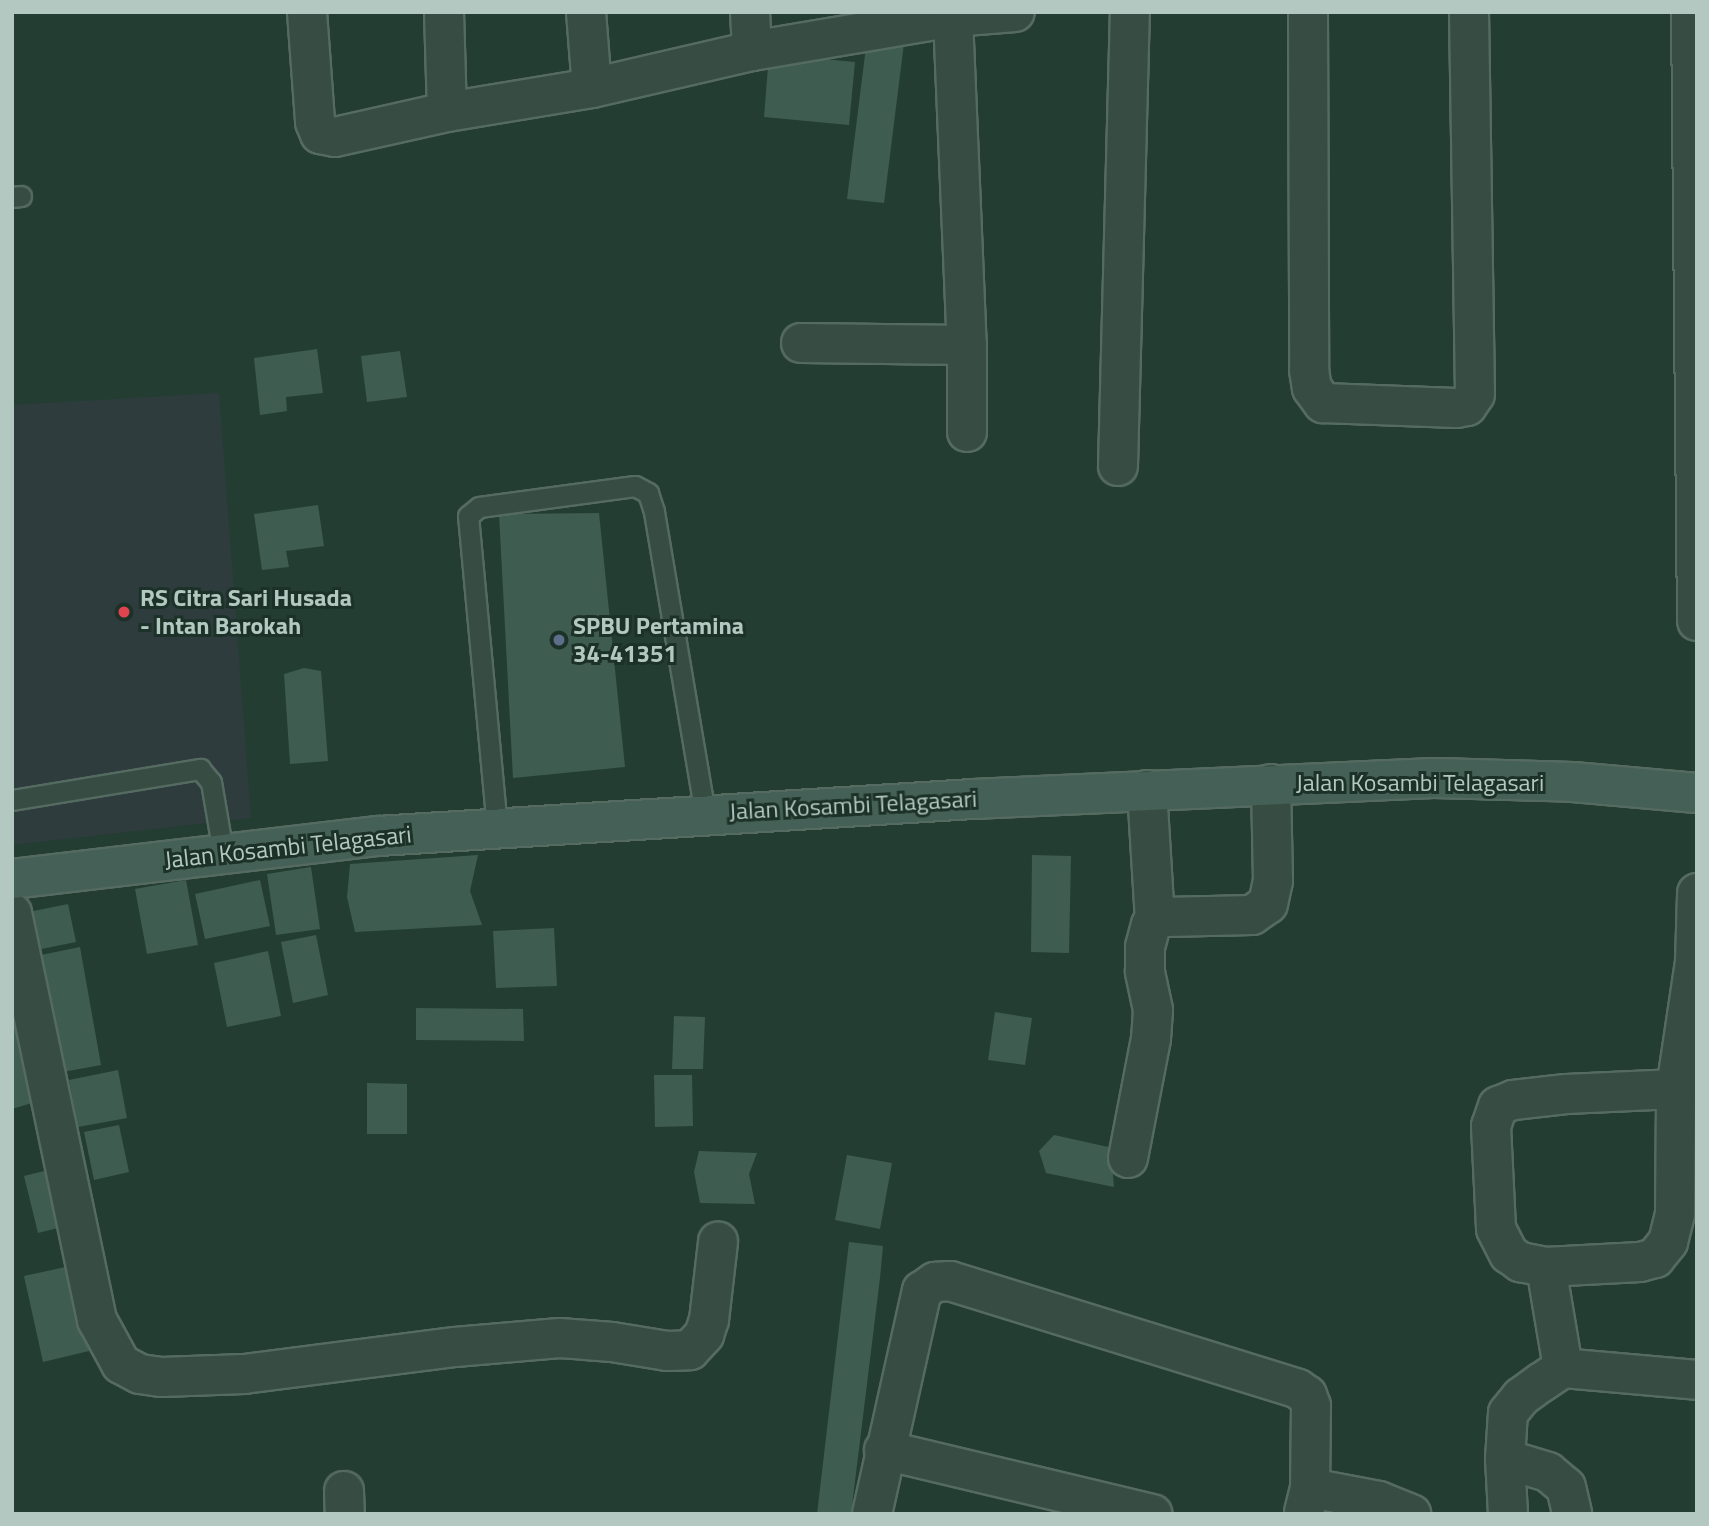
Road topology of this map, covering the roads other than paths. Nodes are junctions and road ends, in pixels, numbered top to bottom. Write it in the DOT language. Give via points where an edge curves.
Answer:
graph roads {
  1 [pos="307,12"];
  2 [pos="444,12"];
  3 [pos="586,12"];
  4 [pos="750,12"];
  5 [pos="1015,12"];
  6 [pos="1130,12"];
  7 [pos="1308,12"];
  8 [pos="1469,12"];
  9 [pos="1691,12"];
  10 [pos="953,17"];
  11 [pos="887,20"];
  12 [pos="752,51"];
  13 [pos="592,88"];
  14 [pos="447,112"];
  15 [pos="801,343"];
  16 [pos="967,345"];
  17 [pos="1695,378"];
  18 [pos="967,432"];
  19 [pos="1118,466"];
  20 [pos="1697,621"];
  21 [pos="1271,784"];
  22 [pos="1147,790"];
  23 [pos="1697,793"];
  24 [pos="12,800"];
  25 [pos="705,814"];
  26 [pos="497,828"];
  27 [pos="223,852"];
  28 [pos="12,879"];
  29 [pos="1697,893"];
  30 [pos="12,914"];
  31 [pos="1155,919"];
  32 [pos="1676,1089"];
  33 [pos="1128,1158"];
  34 [pos="718,1242"];
  35 [pos="1546,1267"];
  36 [pos="1563,1368"];
  37 [pos="1697,1380"];
  38 [pos="884,1450"];
  39 [pos="1505,1459"];
  40 [pos="1307,1501"];
  41 [pos="872,1514"];
  42 [pos="1152,1514"];
  43 [pos="1412,1514"];
  44 [pos="1508,1514"];
  45 [pos="1572,1514"];
  1 -- 14 [label="street" via="315,122 320,134 335,137"];
  2 -- 14 [label="street"];
  3 -- 13 [label="street"];
  4 -- 12 [label="street"];
  5 -- 10 [label="street"];
  6 -- 19 [label="street"];
  7 -- 8 [label="street" via="1312,388 1323,403 1456,408 1466,405 1475,394"];
  9 -- 17 [label="street"];
  10 -- 11 [label="street"];
  10 -- 16 [label="street"];
  11 -- 12 [label="street"];
  12 -- 13 [label="street"];
  13 -- 14 [label="street"];
  15 -- 16 [label="street"];
  16 -- 18 [label="street"];
  17 -- 20 [label="street"];
  21 -- 22 [label="main road, Jalan Kosambi Telagasari"];
  21 -- 23 [label="main road, Jalan Kosambi Telagasari" via="1434,778 1573,782"];
  21 -- 31 [label="street" via="1273,881 1268,904 1252,915"];
  22 -- 25 [label="main road, Jalan Kosambi Telagasari"];
  22 -- 31 [label="street"];
  24 -- 27 [label="lane" via="200,769 211,782"];
  25 -- 26 [label="main road, Jalan Kosambi Telagasari"];
  25 -- 26 [label="lane" via="654,512 648,494 635,486 479,506 468,516"];
  26 -- 27 [label="main road, Jalan Kosambi Telagasari"];
  27 -- 28 [label="main road, Jalan Kosambi Telagasari"];
  29 -- 32 [label="street" via="1695,962"];
  30 -- 34 [label="street" via="97,1320 121,1363 140,1374 244,1374 560,1338 690,1350 704,1335 709,1320"];
  31 -- 33 [label="street" via="1144,947 1153,1010 1151,1039"];
  32 -- 35 [label="street" via="1675,1214 1662,1252 1640,1262"];
  32 -- 35 [label="street" via="1566,1094 1498,1106 1491,1126 1496,1229 1508,1254 1520,1262"];
  35 -- 36 [label="street"];
  36 -- 37 [label="street"];
  36 -- 39 [label="street" via="1521,1397 1508,1413"];
  38 -- 40 [label="street" via="922,1291 935,1282 950,1281 1298,1389 1307,1395 1311,1406"];
  38 -- 41 [label="street"];
  38 -- 42 [label="street"];
  39 -- 44 [label="street"];
  39 -- 45 [label="street" via="1548,1472 1566,1487"];
  40 -- 43 [label="street" via="1379,1501"];
}
